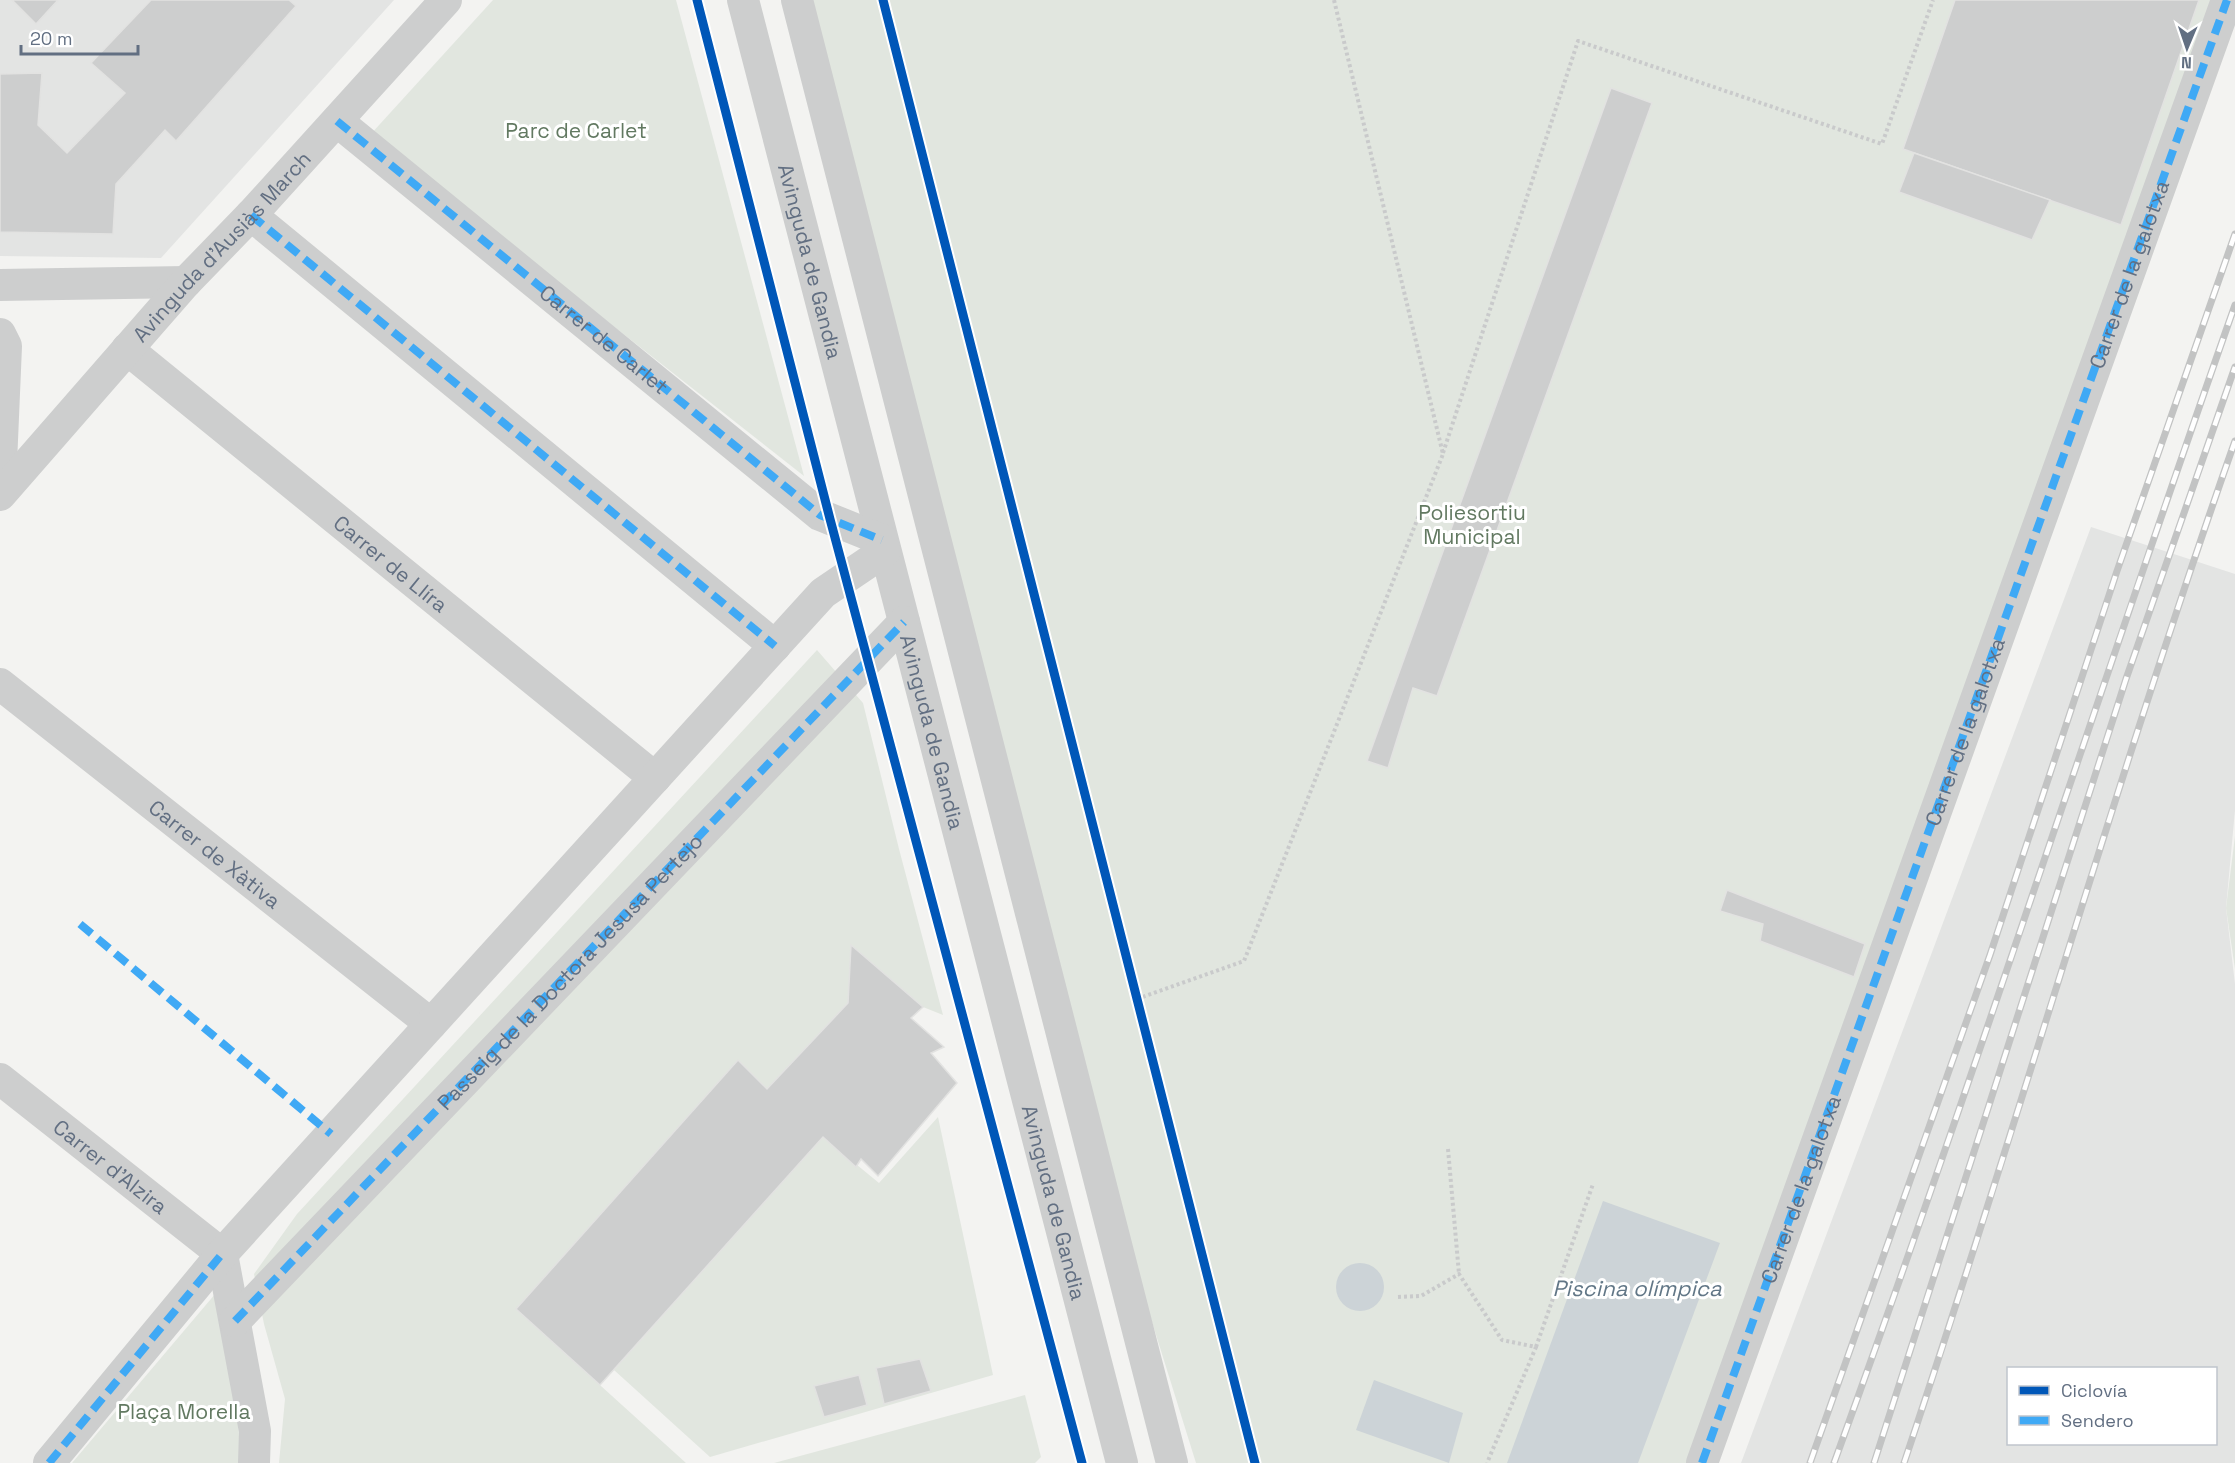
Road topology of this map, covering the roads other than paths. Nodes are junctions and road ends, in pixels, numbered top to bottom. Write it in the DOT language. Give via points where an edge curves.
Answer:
graph roads {
  1 [pos="446,0"];
  2 [pos="743,0"];
  3 [pos="797,0"];
  4 [pos="2227,0"];
  5 [pos="337,121"];
  6 [pos="251,215"];
  7 [pos="186,282"];
  8 [pos="0,285"];
  9 [pos="0,334"];
  10 [pos="127,349"];
  11 [pos="0,487"];
  12 [pos="0,495"];
  13 [pos="883,546"];
  14 [pos="904,622"];
  15 [pos="775,646"];
  16 [pos="0,684"];
  17 [pos="655,778"];
  18 [pos="431,1024"];
  19 [pos="0,1079"];
  20 [pos="222,1254"];
  21 [pos="235,1321"];
  22 [pos="49,1463"];
  23 [pos="254,1463"];
  24 [pos="1122,1463"];
  25 [pos="1172,1463"];
  26 [pos="1702,1463"];
  1 -- 5 [label="street, Avinguda d'Ausiàs March"];
  2 -- 13 [label="street, Avinguda de Gandia"];
  3 -- 25 [label="street"];
  4 -- 26 [label="street, Carrer de la galotxa"];
  5 -- 6 [label="street, Avinguda d'Ausiàs March"];
  5 -- 13 [label="street, Carrer de Carlet" via="820,515"];
  6 -- 7 [label="street, Avinguda d'Ausiàs March"];
  6 -- 15 [label="street"];
  7 -- 8 [label="street"];
  7 -- 10 [label="street, Avinguda d'Ausiàs March"];
  9 -- 11 [label="street" via="6,346"];
  10 -- 12 [label="street, Avinguda d'Ausiàs March"];
  10 -- 17 [label="street, Carrer de Llíra"];
  13 -- 14 [label="street, Avinguda de Gandia"];
  13 -- 15 [label="street" via="823,593"];
  14 -- 21 [label="street, Passeig de la Doctora Jesusa Pertejo"];
  14 -- 24 [label="street, Avinguda de Gandia"];
  15 -- 17 [label="street"];
  16 -- 18 [label="street, Carrer de Xàtiva"];
  17 -- 18 [label="street"];
  18 -- 20 [label="street"];
  19 -- 20 [label="street, Carrer d'Alzira"];
  20 -- 21 [label="street"];
  20 -- 22 [label="street"];
  21 -- 23 [label="street" via="255,1431"];
}
